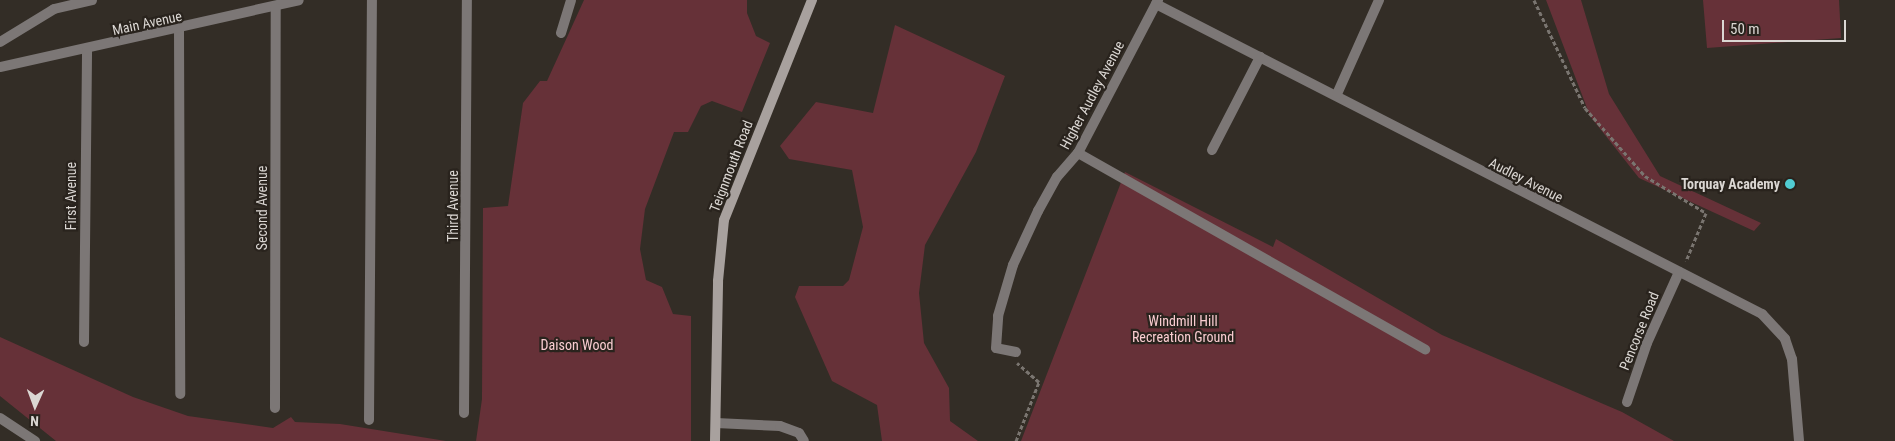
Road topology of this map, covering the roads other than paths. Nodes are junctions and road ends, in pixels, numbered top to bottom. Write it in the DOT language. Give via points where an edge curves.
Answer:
graph roads {
  1 [pos="92,0"];
  2 [pos="299,0"];
  3 [pos="372,0"];
  4 [pos="467,0"];
  5 [pos="571,0"];
  6 [pos="812,0"];
  7 [pos="1379,0"];
  8 [pos="1157,2"];
  9 [pos="276,8"];
  10 [pos="179,30"];
  11 [pos="561,33"];
  12 [pos="0,42"];
  13 [pos="87,50"];
  14 [pos="1260,56"];
  15 [pos="0,67"];
  16 [pos="1337,94"];
  17 [pos="1212,150"];
  18 [pos="1078,153"];
  19 [pos="1680,272"];
  20 [pos="84,342"];
  21 [pos="1425,349"];
  22 [pos="1016,352"];
  23 [pos="180,394"];
  24 [pos="1626,402"];
  25 [pos="275,408"];
  26 [pos="464,412"];
  27 [pos="0,418"];
  28 [pos="369,420"];
  29 [pos="716,423"];
  30 [pos="35,441"];
  31 [pos="715,441"];
  32 [pos="804,441"];
  33 [pos="1799,441"];
  1 -- 12 [label="street" via="54,9"];
  2 -- 9 [label="street, Main Avenue"];
  3 -- 28 [label="street"];
  4 -- 26 [label="street, Third Avenue"];
  5 -- 11 [label="street"];
  6 -- 29 [label="street, Teignmouth Road" via="724,220 718,281"];
  7 -- 16 [label="street"];
  8 -- 14 [label="street, Audley Avenue"];
  8 -- 18 [label="street, Higher Audley Avenue"];
  9 -- 10 [label="street, Main Avenue"];
  9 -- 25 [label="street, Second Avenue"];
  10 -- 13 [label="street, Main Avenue"];
  10 -- 23 [label="street"];
  13 -- 15 [label="street, Main Avenue"];
  13 -- 20 [label="street, First Avenue"];
  14 -- 16 [label="street, Audley Avenue"];
  14 -- 17 [label="street"];
  16 -- 19 [label="street, Audley Avenue"];
  18 -- 21 [label="street"];
  18 -- 22 [label="street, Higher Audley Avenue" via="1057,177 1038,210 1002,294 996,348"];
  19 -- 24 [label="street, Pencorse Road" via="1647,343"];
  19 -- 33 [label="street, Audley Avenue" via="1762,314 1786,339 1795,376"];
  27 -- 30 [label="street"];
  29 -- 31 [label="street, Teignmouth Road"];
  29 -- 32 [label="street" via="780,426 800,433"];
}
